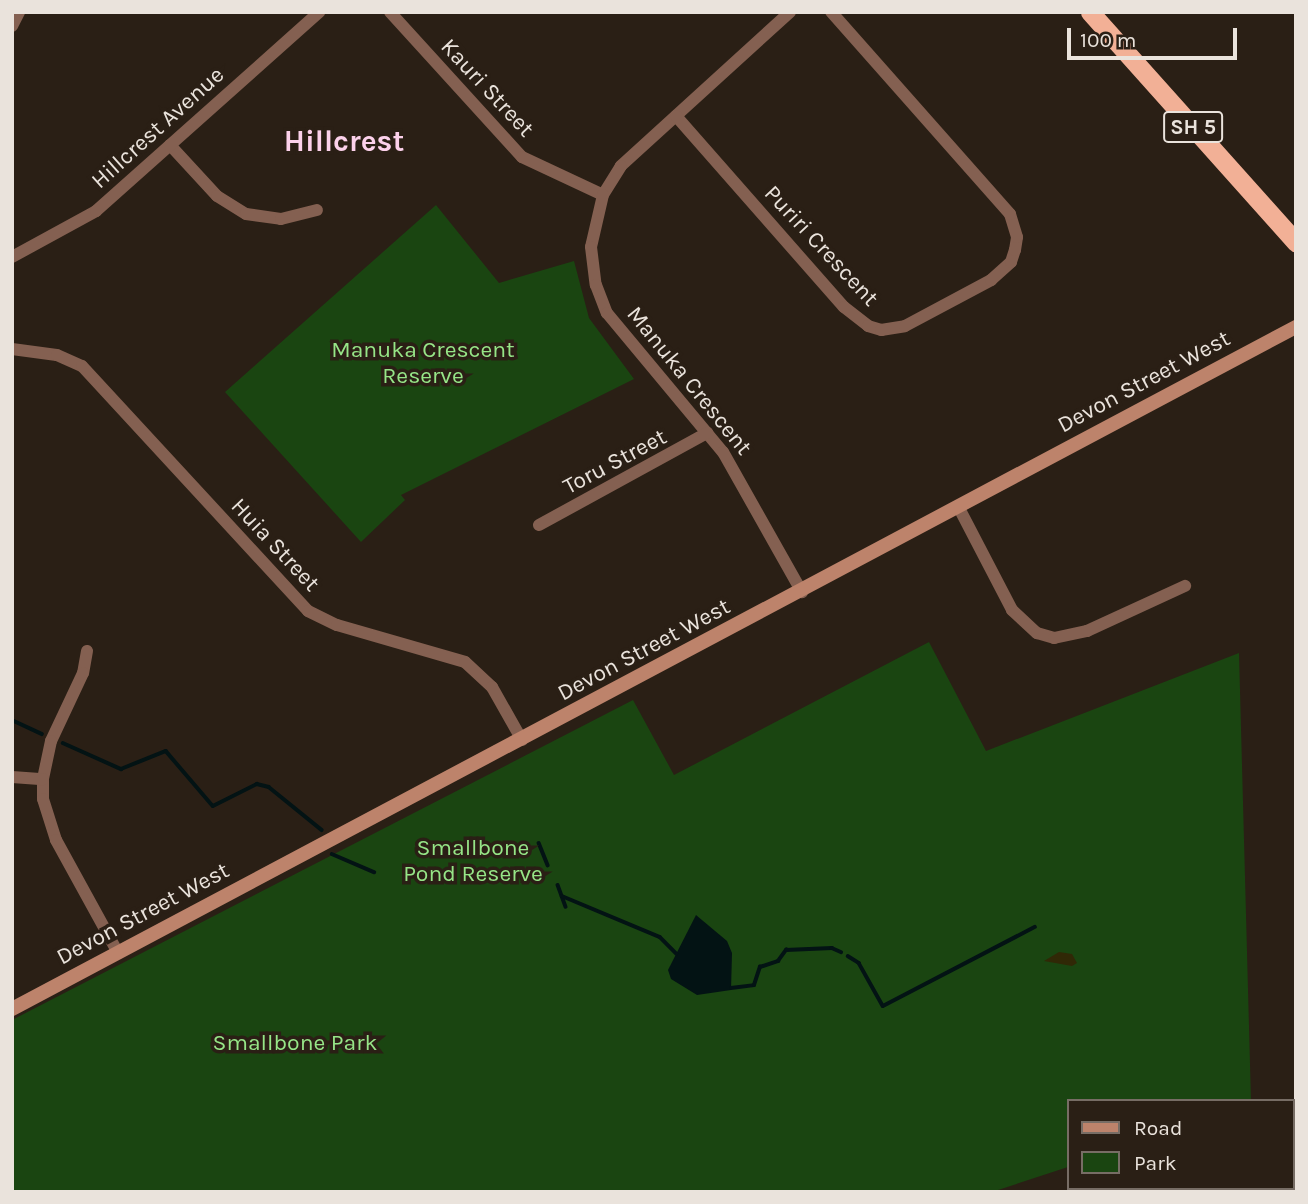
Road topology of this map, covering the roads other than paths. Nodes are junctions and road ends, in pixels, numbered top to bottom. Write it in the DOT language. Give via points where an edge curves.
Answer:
graph roads {
  1 [pos="19,12"];
  2 [pos="319,12"];
  3 [pos="390,12"];
  4 [pos="790,12"];
  5 [pos="831,12"];
  6 [pos="1090,12"];
  7 [pos="12,26"];
  8 [pos="676,116"];
  9 [pos="170,145"];
  10 [pos="603,195"];
  11 [pos="317,210"];
  12 [pos="1296,242"];
  13 [pos="12,257"];
  14 [pos="1296,327"];
  15 [pos="12,349"];
  16 [pos="707,433"];
  17 [pos="959,508"];
  18 [pos="540,525"];
  19 [pos="1185,586"];
  20 [pos="802,592"];
  21 [pos="87,651"];
  22 [pos="522,740"];
  23 [pos="12,777"];
  24 [pos="43,779"];
  25 [pos="118,953"];
  26 [pos="12,1009"];
  1 -- 7 [label="street"];
  2 -- 9 [label="street, Hillcrest Avenue"];
  3 -- 10 [label="street, Kauri Street" via="522,157"];
  4 -- 8 [label="street, Manuka Crescent"];
  5 -- 8 [label="street, Puriri Crescent" via="1010,214 1017,237 1015,250 1010,262 990,280 905,326 881,330 867,326 844,307"];
  6 -- 12 [label="highway, SH 5"];
  8 -- 10 [label="street, Manuka Crescent" via="633,152"];
  9 -- 11 [label="street" via="217,197 246,214 281,219"];
  9 -- 13 [label="street, Hillcrest Avenue" via="96,211"];
  10 -- 16 [label="street, Manuka Crescent" via="591,247 596,285 607,313"];
  14 -- 17 [label="main road, Devon Street West"];
  15 -- 22 [label="street, Huia Street" via="57,355 82,366 302,606 320,619 465,662 492,687"];
  16 -- 18 [label="street, Toru Street"];
  16 -- 20 [label="street, Manuka Crescent" via="735,471"];
  17 -- 19 [label="street" via="1012,610 1037,633 1054,638 1087,631"];
  17 -- 20 [label="main road, Devon Street West"];
  20 -- 22 [label="main road, Devon Street West"];
  21 -- 24 [label="street" via="83,673 51,741"];
  22 -- 25 [label="main road, Devon Street West"];
  23 -- 24 [label="street"];
  24 -- 25 [label="street" via="47,818 56,840"];
  25 -- 26 [label="main road, Devon Street West"];
}
